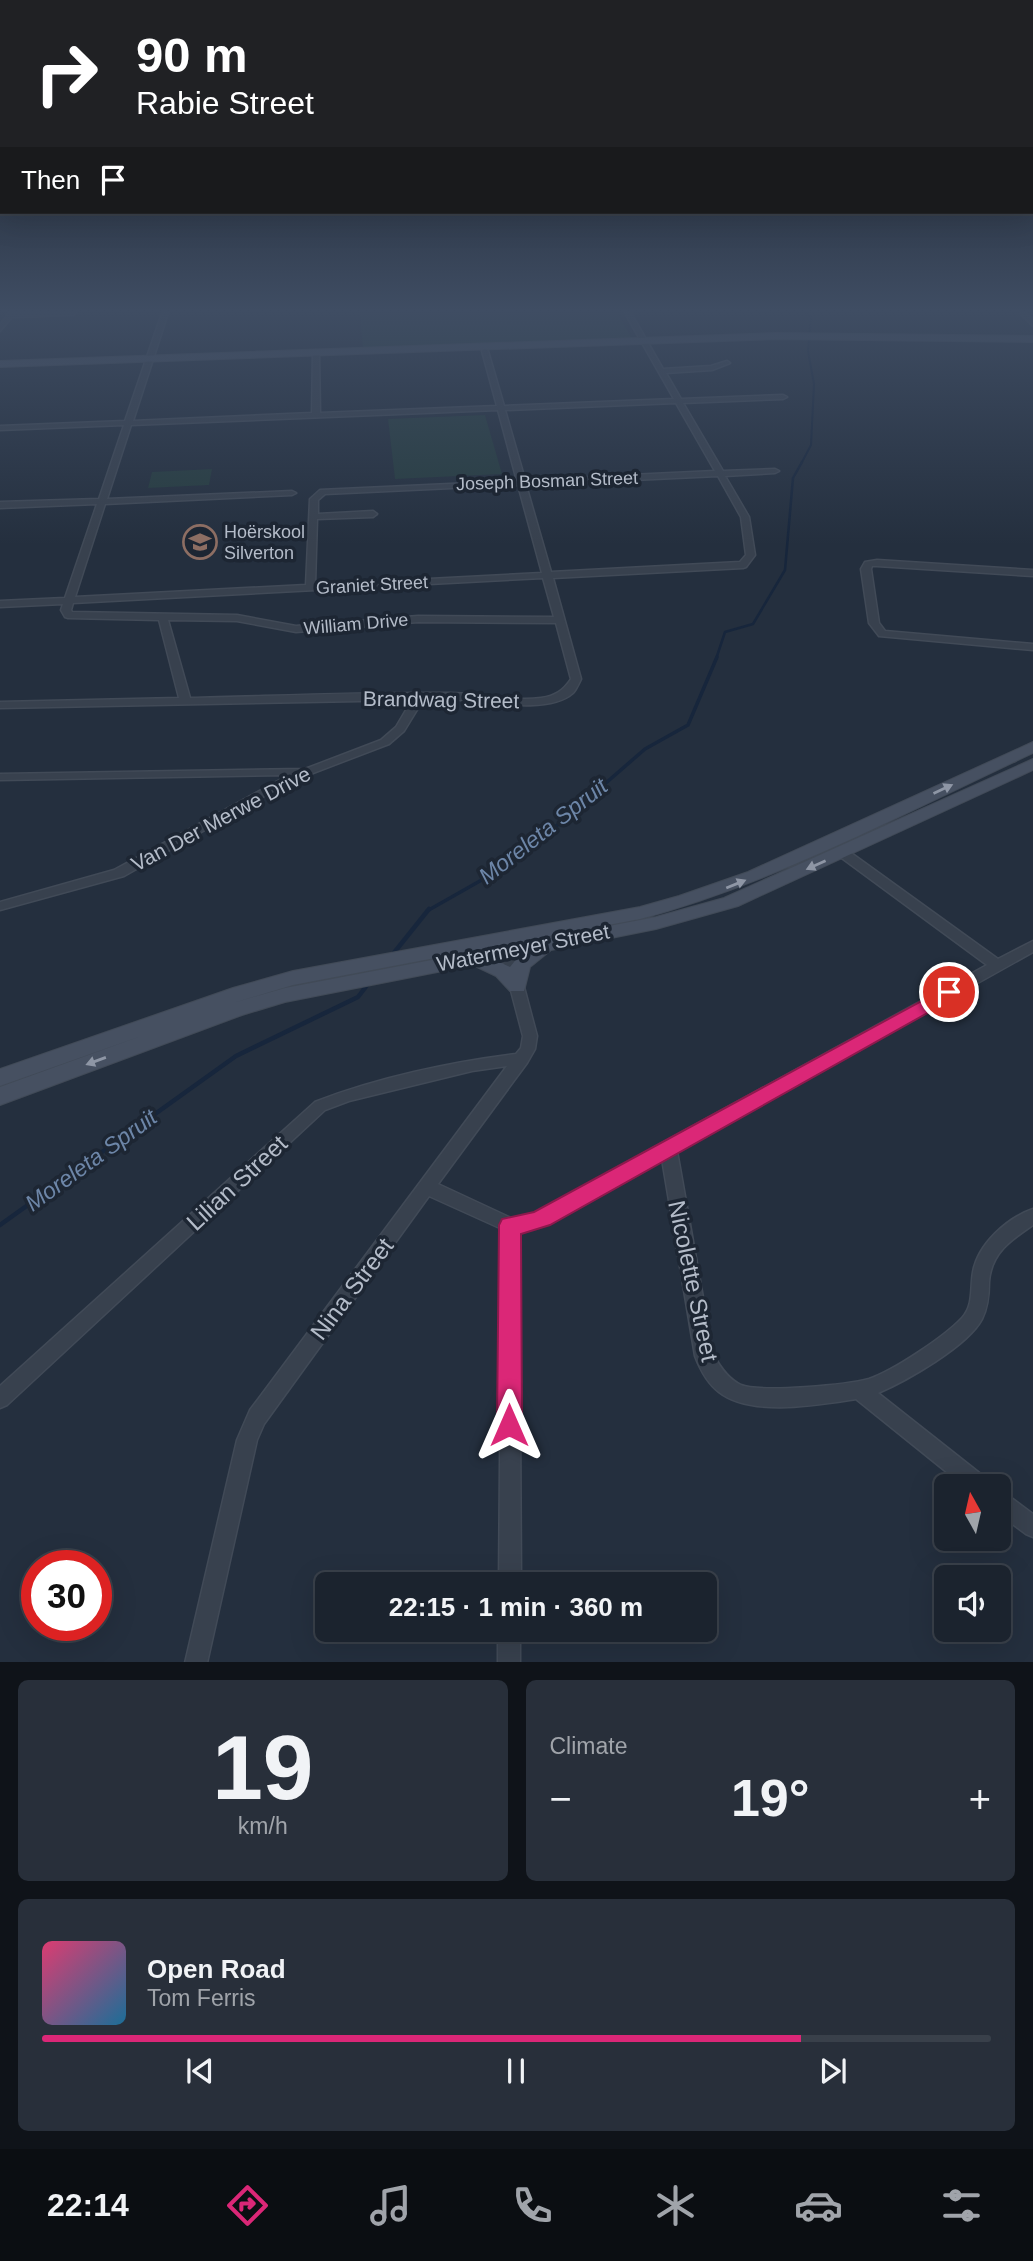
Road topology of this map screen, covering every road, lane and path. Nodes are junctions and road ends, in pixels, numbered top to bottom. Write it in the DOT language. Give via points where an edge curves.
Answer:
graph roads {
  1 [pos="139,391"];
  2 [pos="316,391"];
  3 [pos="495,391"];
  4 [pos="672,391"];
  5 [pos="783,397"];
  6 [pos="678,402"];
  7 [pos="499,409"];
  8 [pos="316,416"];
  9 [pos="128,424"];
  10 [pos="0,428"];
  11 [pos="775,471"];
  12 [pos="721,474"];
  13 [pos="520,483"];
  14 [pos="292,493"];
  15 [pos="102,501"];
  16 [pos="0,505"];
  17 [pos="373,514"];
  18 [pos="313,517"];
  19 [pos="1033,573"];
  20 [pos="546,576"];
  21 [pos="310,589"];
  22 [pos="69,600"];
  23 [pos="0,604"];
  24 [pos="163,618"];
  25 [pos="558,621"];
  26 [pos="1033,647"];
  27 [pos="419,697"];
  28 [pos="185,701"];
  29 [pos="0,705"];
  30 [pos="1033,747"];
  31 [pos="1033,764"];
  32 [pos="307,771"];
  33 [pos="0,777"];
  34 [pos="843,853"];
  35 [pos="0,906"];
  36 [pos="562,942"];
  37 [pos="505,945"];
  38 [pos="1033,946"];
  39 [pos="474,958"];
  40 [pos="997,966"];
  41 [pos="353,973"];
  42 [pos="517,984"];
  43 [pos="522,1059"];
  44 [pos="0,1078"];
  45 [pos="0,1096"];
  46 [pos="668,1148"];
  47 [pos="427,1187"];
  48 [pos="1033,1216"];
  49 [pos="510,1225"];
  50 [pos="859,1390"];
  51 [pos="0,1399"];
  52 [pos="965,1474"];
  53 [pos="1012,1511"];
  54 [pos="1033,1527"];
  55 [pos="510,1572"];
  56 [pos="509,1642"];
  57 [pos="196,1662"];
  58 [pos="509,1662"];
  1 -- 9 [label="street"];
  2 -- 8 [label="street"];
  3 -- 7 [label="street, Brandwag Street"];
  4 -- 6 [label="street"];
  5 -- 6 [label="street"];
  6 -- 7 [label="street"];
  6 -- 12 [label="street"];
  7 -- 8 [label="street"];
  7 -- 13 [label="street, Brandwag Street"];
  8 -- 9 [label="street"];
  9 -- 10 [label="street"];
  9 -- 15 [label="street"];
  11 -- 12 [label="street, Joseph Bosman Street"];
  12 -- 13 [label="street, Joseph Bosman Street"];
  12 -- 20 [label="street, Graniet Street" via="748,525 751,555 743,565"];
  13 -- 18 [label="street, Joseph Bosman Street" via="320,493 314,499"];
  13 -- 20 [label="street, Brandwag Street"];
  14 -- 15 [label="street"];
  15 -- 16 [label="street"];
  15 -- 22 [label="street"];
  17 -- 18 [label="street"];
  18 -- 21 [label="street"];
  19 -- 26 [label="street" via="866,566 879,633"];
  20 -- 21 [label="street, Graniet Street"];
  20 -- 25 [label="street, Brandwag Street"];
  21 -- 22 [label="street, Graniet Street"];
  22 -- 23 [label="street, Graniet Street"];
  22 -- 24 [label="street, William Drive" via="66,612 70,616"];
  24 -- 25 [label="street, William Drive" via="237,618 296,629 418,620"];
  24 -- 28 [label="street"];
  25 -- 27 [label="street, Brandwag Street" via="576,679 568,689 514,704 462,696"];
  27 -- 28 [label="street, Brandwag Street"];
  27 -- 32 [label="street, Van Der Merwe Drive" via="390,739"];
  28 -- 29 [label="street, Brandwag Street"];
  37 -- 30 [label="main road, Watermeyer Street, one-way" via="722,890"];
  31 -- 34 [label="main road, Watermeyer Street"];
  32 -- 33 [label="street"];
  32 -- 35 [label="street, Van Der Merwe Drive" via="126,870"];
  34 -- 36 [label="main road, Watermeyer Street, one-way" via="731,902"];
  34 -- 40 [label="street"];
  36 -- 37 [label="main road, Watermeyer Street"];
  36 -- 42 [label="main road" via="528,957 521,964"];
  37 -- 39 [label="main road, Watermeyer Street"];
  37 -- 41 [label="main road, Watermeyer Street" via="426,953"];
  37 -- 42 [label="street, Nina Street"];
  38 -- 40 [label="street"];
  39 -- 41 [label="main road, Watermeyer Street"];
  39 -- 42 [label="main road" via="503,971"];
  40 -- 46 [label="street"];
  41 -- 44 [label="main road, Watermeyer Street" via="240,993"];
  41 -- 45 [label="main road, Watermeyer Street, one-way" via="235,1010"];
  42 -- 43 [label="street, Nina Street" via="530,1036"];
  43 -- 47 [label="street, Nina Street"];
  43 -- 51 [label="street, Lilian Street" via="472,1065 320,1106"];
  46 -- 49 [label="street" via="534,1222"];
  46 -- 50 [label="street, Nicolette Street" via="704,1356 712,1374 730,1390 757,1398"];
  47 -- 49 [label="street"];
  47 -- 57 [label="street, Nina Street" via="254,1423"];
  48 -- 50 [label="street, Nicolette Street" via="986,1256 978,1311 968,1325 887,1379"];
  49 -- 55 [label="street"];
  50 -- 52 [label="street"];
  53 -- 54 [label="street"];
  56 -- 58 [label="street"];
}
